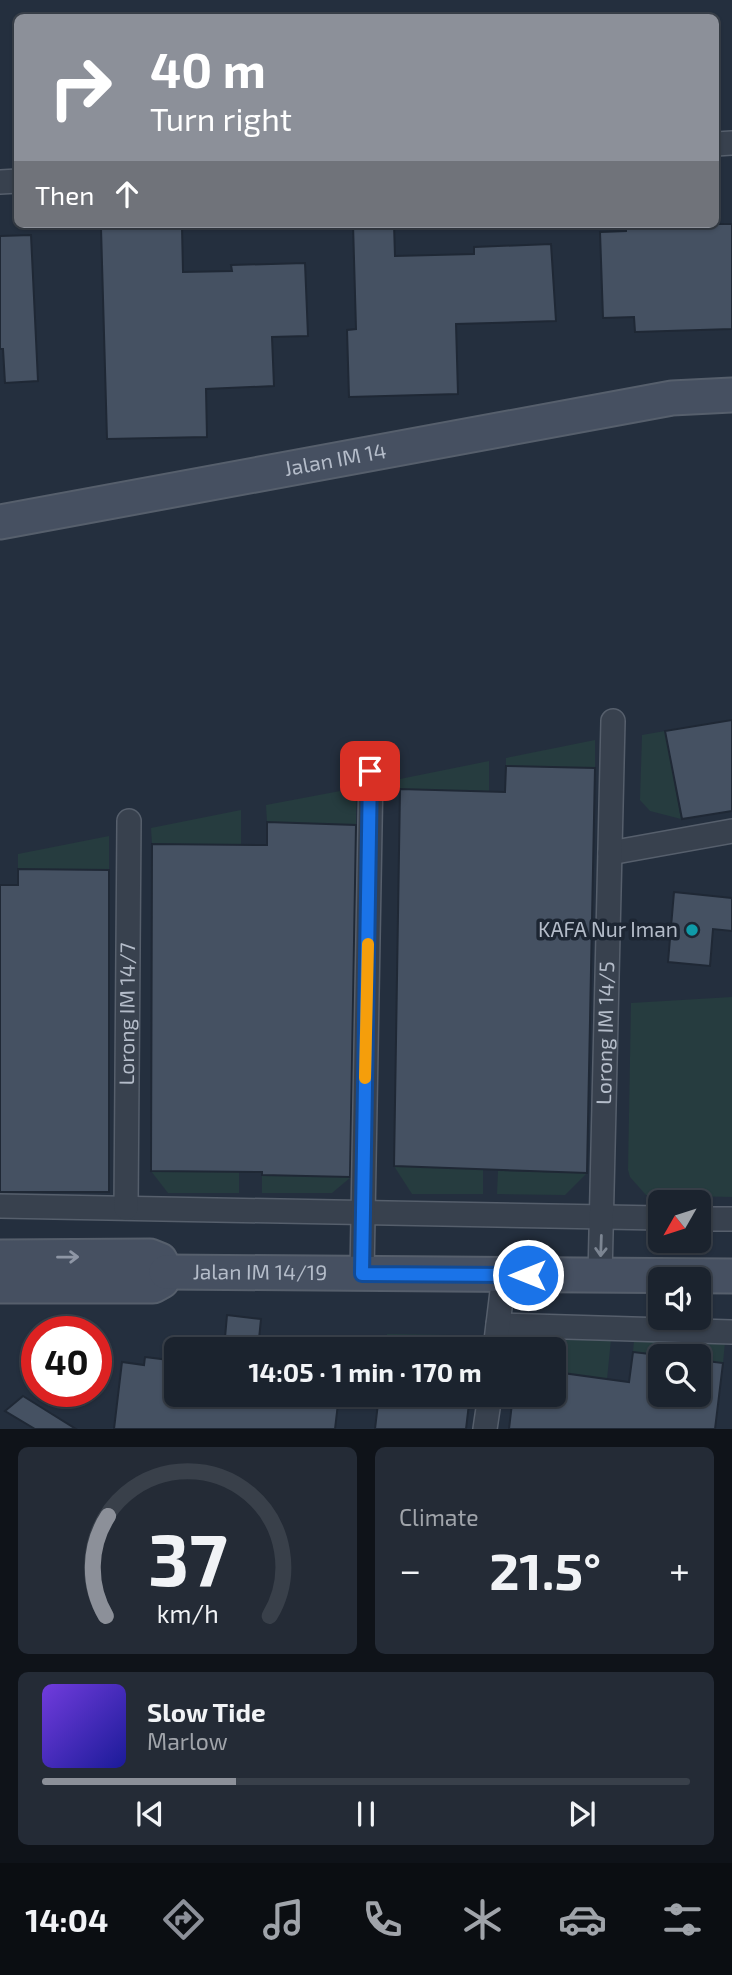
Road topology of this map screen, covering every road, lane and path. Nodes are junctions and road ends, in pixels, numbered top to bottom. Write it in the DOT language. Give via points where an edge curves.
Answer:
graph roads {
  1 [pos="732,372"];
  2 [pos="732,395"];
  3 [pos="672,398"];
  4 [pos="0,522"];
  5 [pos="613,721"];
  6 [pos="370,771"];
  7 [pos="129,821"];
  8 [pos="732,831"];
  9 [pos="610,853"];
  10 [pos="0,1206"];
  11 [pos="126,1208"];
  12 [pos="363,1213"];
  13 [pos="602,1217"];
  14 [pos="648,1218"];
  15 [pos="711,1219"];
  16 [pos="732,1219"];
  17 [pos="0,1257"];
  18 [pos="166,1272"];
  19 [pos="362,1274"];
  20 [pos="504,1275"];
  21 [pos="600,1276"];
  22 [pos="732,1276"];
  23 [pos="0,1286"];
  24 [pos="498,1325"];
  25 [pos="732,1332"];
  26 [pos="496,1337"];
  27 [pos="488,1407"];
  28 [pos="485,1429"];
  1 -- 3 [label="street"];
  2 -- 3 [label="street"];
  3 -- 4 [label="street, Jalan IM 14"];
  5 -- 9 [label="street, Lorong IM 14/5"];
  6 -- 12 [label="street"];
  7 -- 11 [label="street, Lorong IM 14/7"];
  8 -- 9 [label="street"];
  9 -- 13 [label="street, Lorong IM 14/5"];
  10 -- 11 [label="street"];
  11 -- 12 [label="street"];
  12 -- 13 [label="street"];
  12 -- 19 [label="street"];
  13 -- 14 [label="street"];
  13 -- 21 [label="street, Lorong IM 14/5, one-way"];
  15 -- 16 [label="street"];
  17 -- 18 [label="street, one-way" via="150,1256 160,1259"];
  18 -- 19 [label="street, Jalan IM 14/19"];
  18 -- 23 [label="street" via="153,1286"];
  19 -- 20 [label="street, Jalan IM 14/19"];
  20 -- 21 [label="street, Jalan IM 14/19"];
  20 -- 24 [label="street"];
  21 -- 22 [label="street, Jalan IM 14/19"];
  24 -- 25 [label="street"];
  24 -- 26 [label="street"];
  27 -- 28 [label="street"];
}
